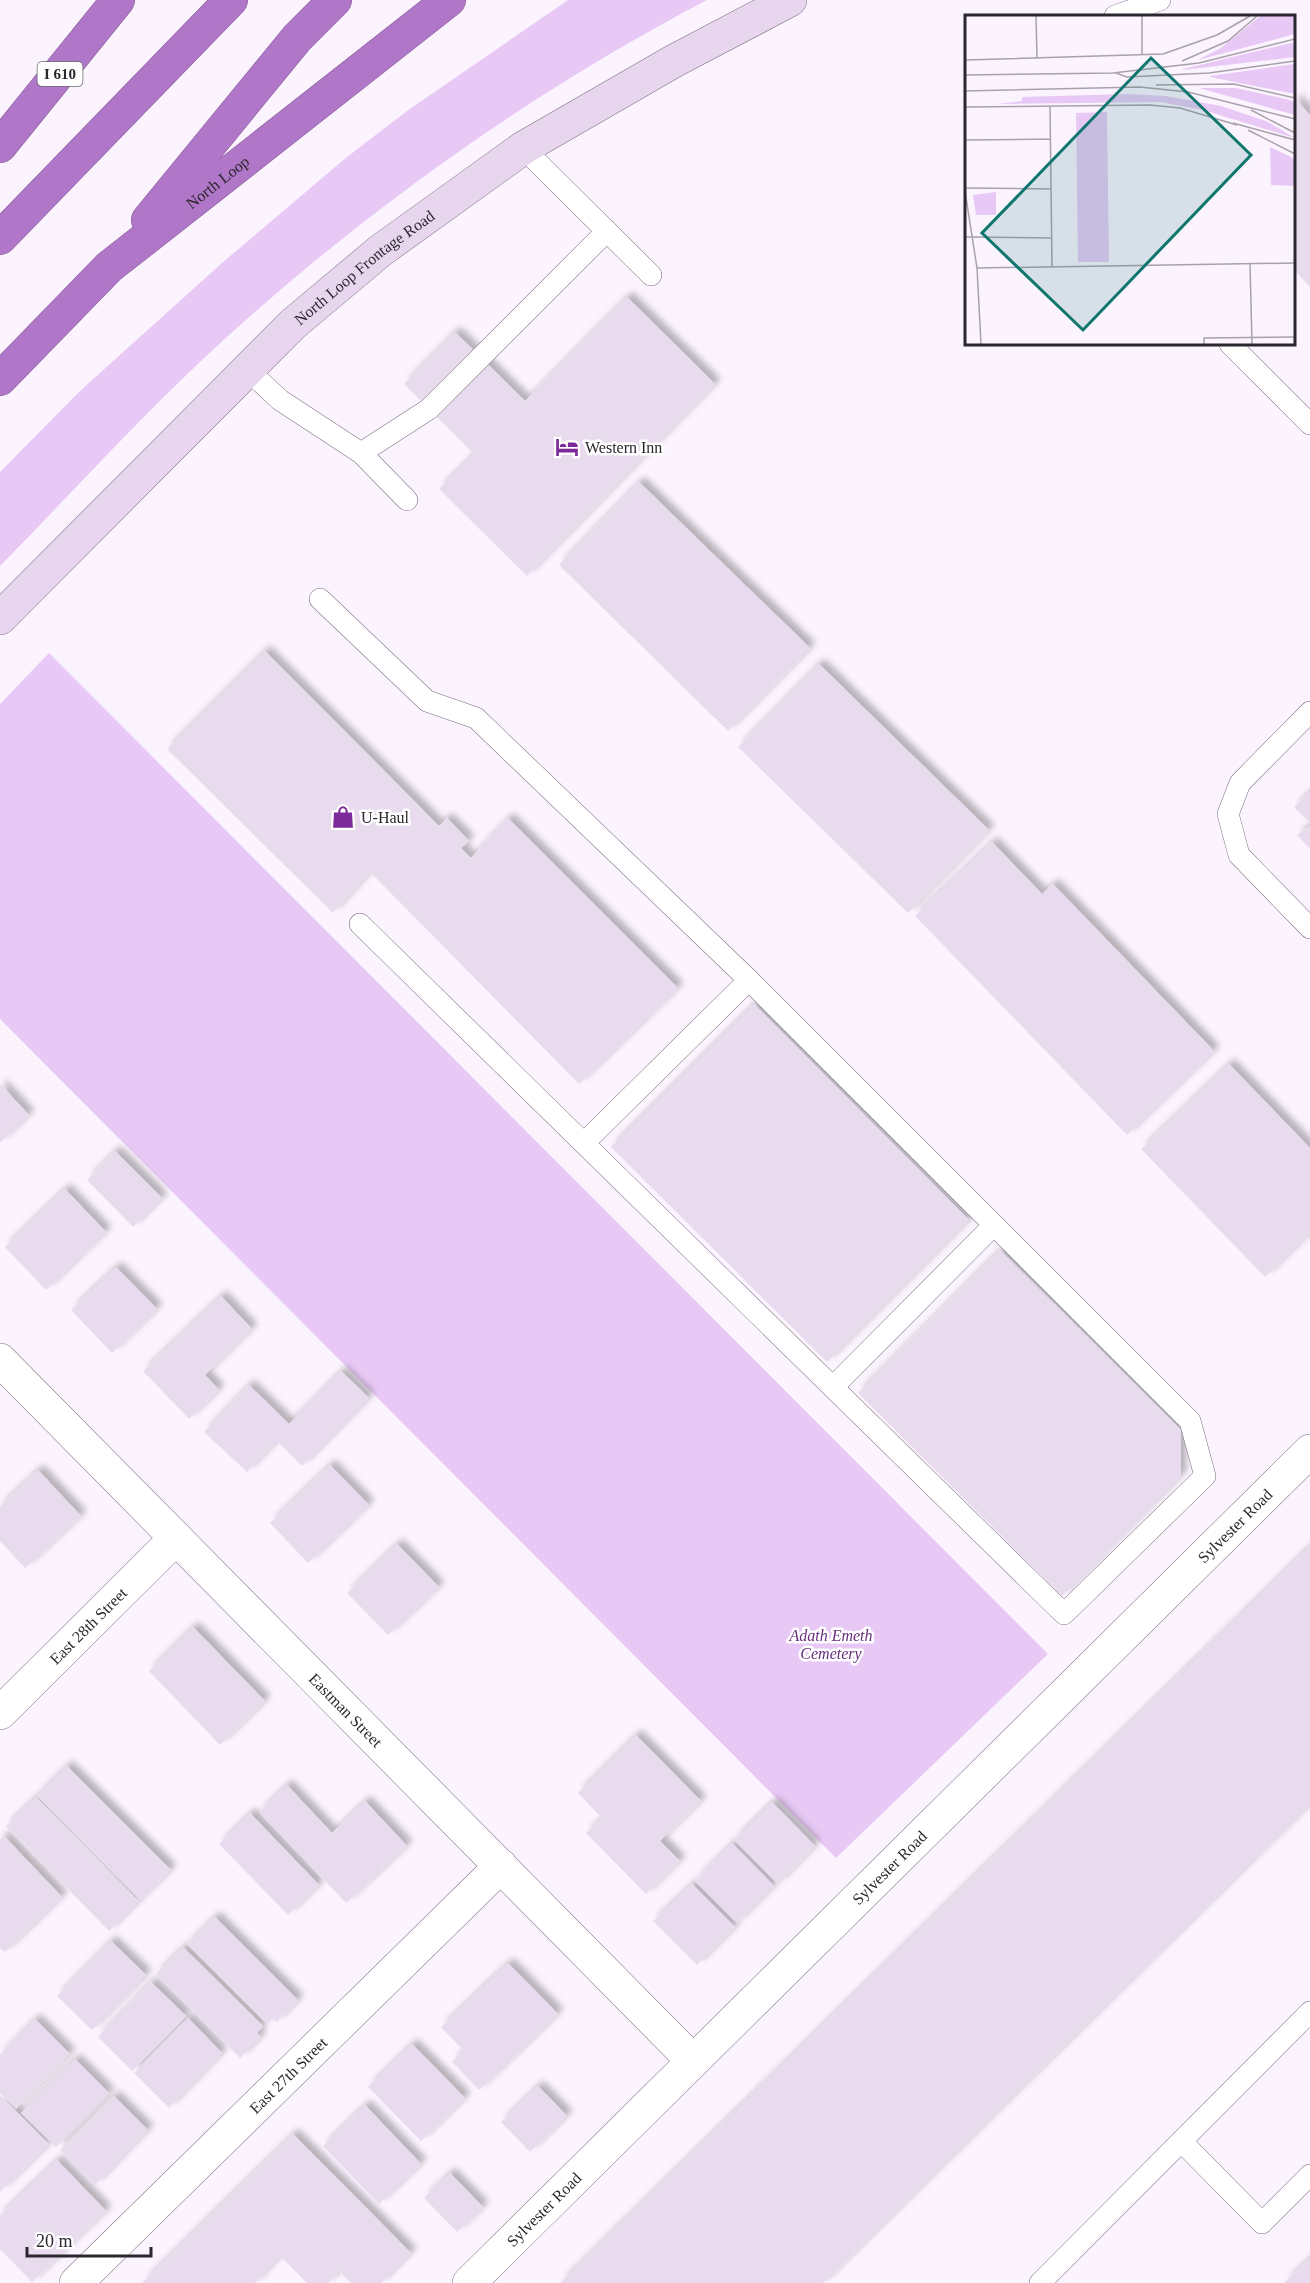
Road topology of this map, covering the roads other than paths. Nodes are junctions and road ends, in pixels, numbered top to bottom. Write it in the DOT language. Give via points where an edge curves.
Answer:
graph roads {
  1 [pos="118,0"];
  2 [pos="231,0"];
  3 [pos="335,0"];
  4 [pos="449,0"];
  5 [pos="790,0"];
  6 [pos="1160,0"];
  7 [pos="1118,15"];
  8 [pos="0,146"];
  9 [pos="523,148"];
  10 [pos="607,231"];
  11 [pos="0,238"];
  12 [pos="109,267"];
  13 [pos="651,275"];
  14 [pos="1231,345"];
  15 [pos="248,370"];
  16 [pos="0,379"];
  17 [pos="1310,424"];
  18 [pos="360,453"];
  19 [pos="407,500"];
  20 [pos="320,599"];
  21 [pos="0,618"];
  22 [pos="1310,712"];
  23 [pos="360,924"];
  24 [pos="1310,928"];
  25 [pos="749,980"];
  26 [pos="585,1142"];
  27 [pos="994,1225"];
  28 [pos="0,1360"];
  29 [pos="833,1387"];
  30 [pos="1310,1451"];
  31 [pos="176,1538"];
  32 [pos="0,1713"];
  33 [pos="501,1866"];
  34 [pos="1310,2012"];
  35 [pos="693,2061"];
  36 [pos="1182,2142"];
  37 [pos="1310,2175"];
  38 [pos="76,2283"];
  39 [pos="469,2283"];
  40 [pos="1040,2283"];
  1 -- 8 [label="highway, I 610"];
  2 -- 11 [label="highway"];
  3 -- 12 [label="highway" via="297,38"];
  4 -- 12 [label="highway, North Loop"];
  5 -- 9 [label="main road, North Loop Frontage Road"];
  6 -- 7 [label="lane"];
  9 -- 10 [label="lane"];
  9 -- 15 [label="main road, North Loop Frontage Road" via="380,251 293,324"];
  10 -- 13 [label="lane"];
  10 -- 18 [label="lane" via="429,409"];
  12 -- 16 [label="highway, North Loop"];
  14 -- 17 [label="lane"];
  15 -- 18 [label="lane" via="280,400"];
  15 -- 21 [label="main road, North Loop Frontage Road"];
  18 -- 19 [label="lane"];
  20 -- 25 [label="lane" via="426,701 476,718"];
  22 -- 24 [label="lane" via="1240,783 1228,814 1239,855"];
  23 -- 26 [label="lane"];
  25 -- 26 [label="lane"];
  25 -- 27 [label="lane"];
  26 -- 29 [label="lane"];
  27 -- 29 [label="lane"];
  27 -- 29 [label="lane" via="1190,1421 1205,1476 1064,1614"];
  28 -- 31 [label="street, Eastman Street"];
  30 -- 35 [label="street, Sylvester Road"];
  31 -- 32 [label="street, East 28th Street"];
  31 -- 33 [label="street, Eastman Street"];
  33 -- 35 [label="street, Eastman Street"];
  33 -- 38 [label="street, East 27th Street"];
  34 -- 36 [label="lane"];
  35 -- 39 [label="street, Sylvester Road"];
  36 -- 37 [label="lane" via="1262,2223"];
  36 -- 40 [label="lane"];
}
